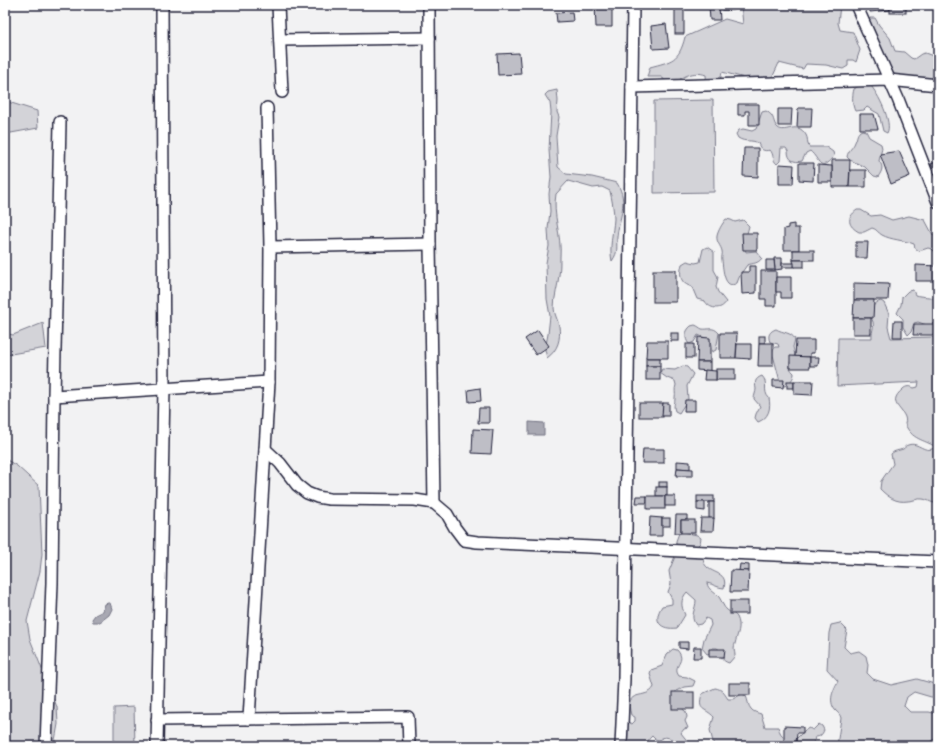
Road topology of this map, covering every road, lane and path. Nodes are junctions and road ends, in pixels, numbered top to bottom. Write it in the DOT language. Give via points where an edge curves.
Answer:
graph roads {
  1 [pos="162,5"];
  2 [pos="278,5"];
  3 [pos="429,5"];
  4 [pos="633,5"];
  5 [pos="856,5"];
  6 [pos="429,38"];
  7 [pos="280,40"];
  8 [pos="889,80"];
  9 [pos="938,85"];
  10 [pos="632,87"];
  11 [pos="282,92"];
  12 [pos="267,108"];
  13 [pos="60,122"];
  14 [pos="938,202"];
  15 [pos="430,244"];
  16 [pos="270,247"];
  17 [pos="269,382"];
  18 [pos="164,388"];
  19 [pos="54,396"];
  20 [pos="265,449"];
  21 [pos="434,503"];
  22 [pos="626,549"];
  23 [pos="938,562"];
  24 [pos="248,719"];
  25 [pos="157,720"];
  26 [pos="46,746"];
  27 [pos="157,746"];
  28 [pos="409,746"];
  29 [pos="621,746"];
  1 -- 18 [label="street"];
  2 -- 7 [label="street"];
  3 -- 6 [label="street"];
  4 -- 10 [label="street"];
  5 -- 8 [label="street"];
  6 -- 7 [label="street"];
  6 -- 15 [label="street"];
  7 -- 11 [label="street"];
  8 -- 9 [label="street"];
  8 -- 10 [label="street"];
  8 -- 14 [label="street"];
  10 -- 22 [label="street"];
  12 -- 16 [label="street"];
  13 -- 19 [label="street"];
  15 -- 16 [label="street"];
  15 -- 21 [label="street"];
  16 -- 17 [label="street"];
  17 -- 18 [label="street"];
  17 -- 20 [label="street"];
  18 -- 19 [label="street"];
  18 -- 25 [label="street"];
  19 -- 26 [label="street" via="52,583"];
  20 -- 21 [label="street" via="297,485 306,493 317,497 415,500"];
  20 -- 24 [label="street"];
  21 -- 22 [label="street" via="448,514 464,540"];
  22 -- 23 [label="street"];
  22 -- 29 [label="street"];
  24 -- 25 [label="street"];
  24 -- 28 [label="street" via="408,717"];
  25 -- 27 [label="street"];
}
